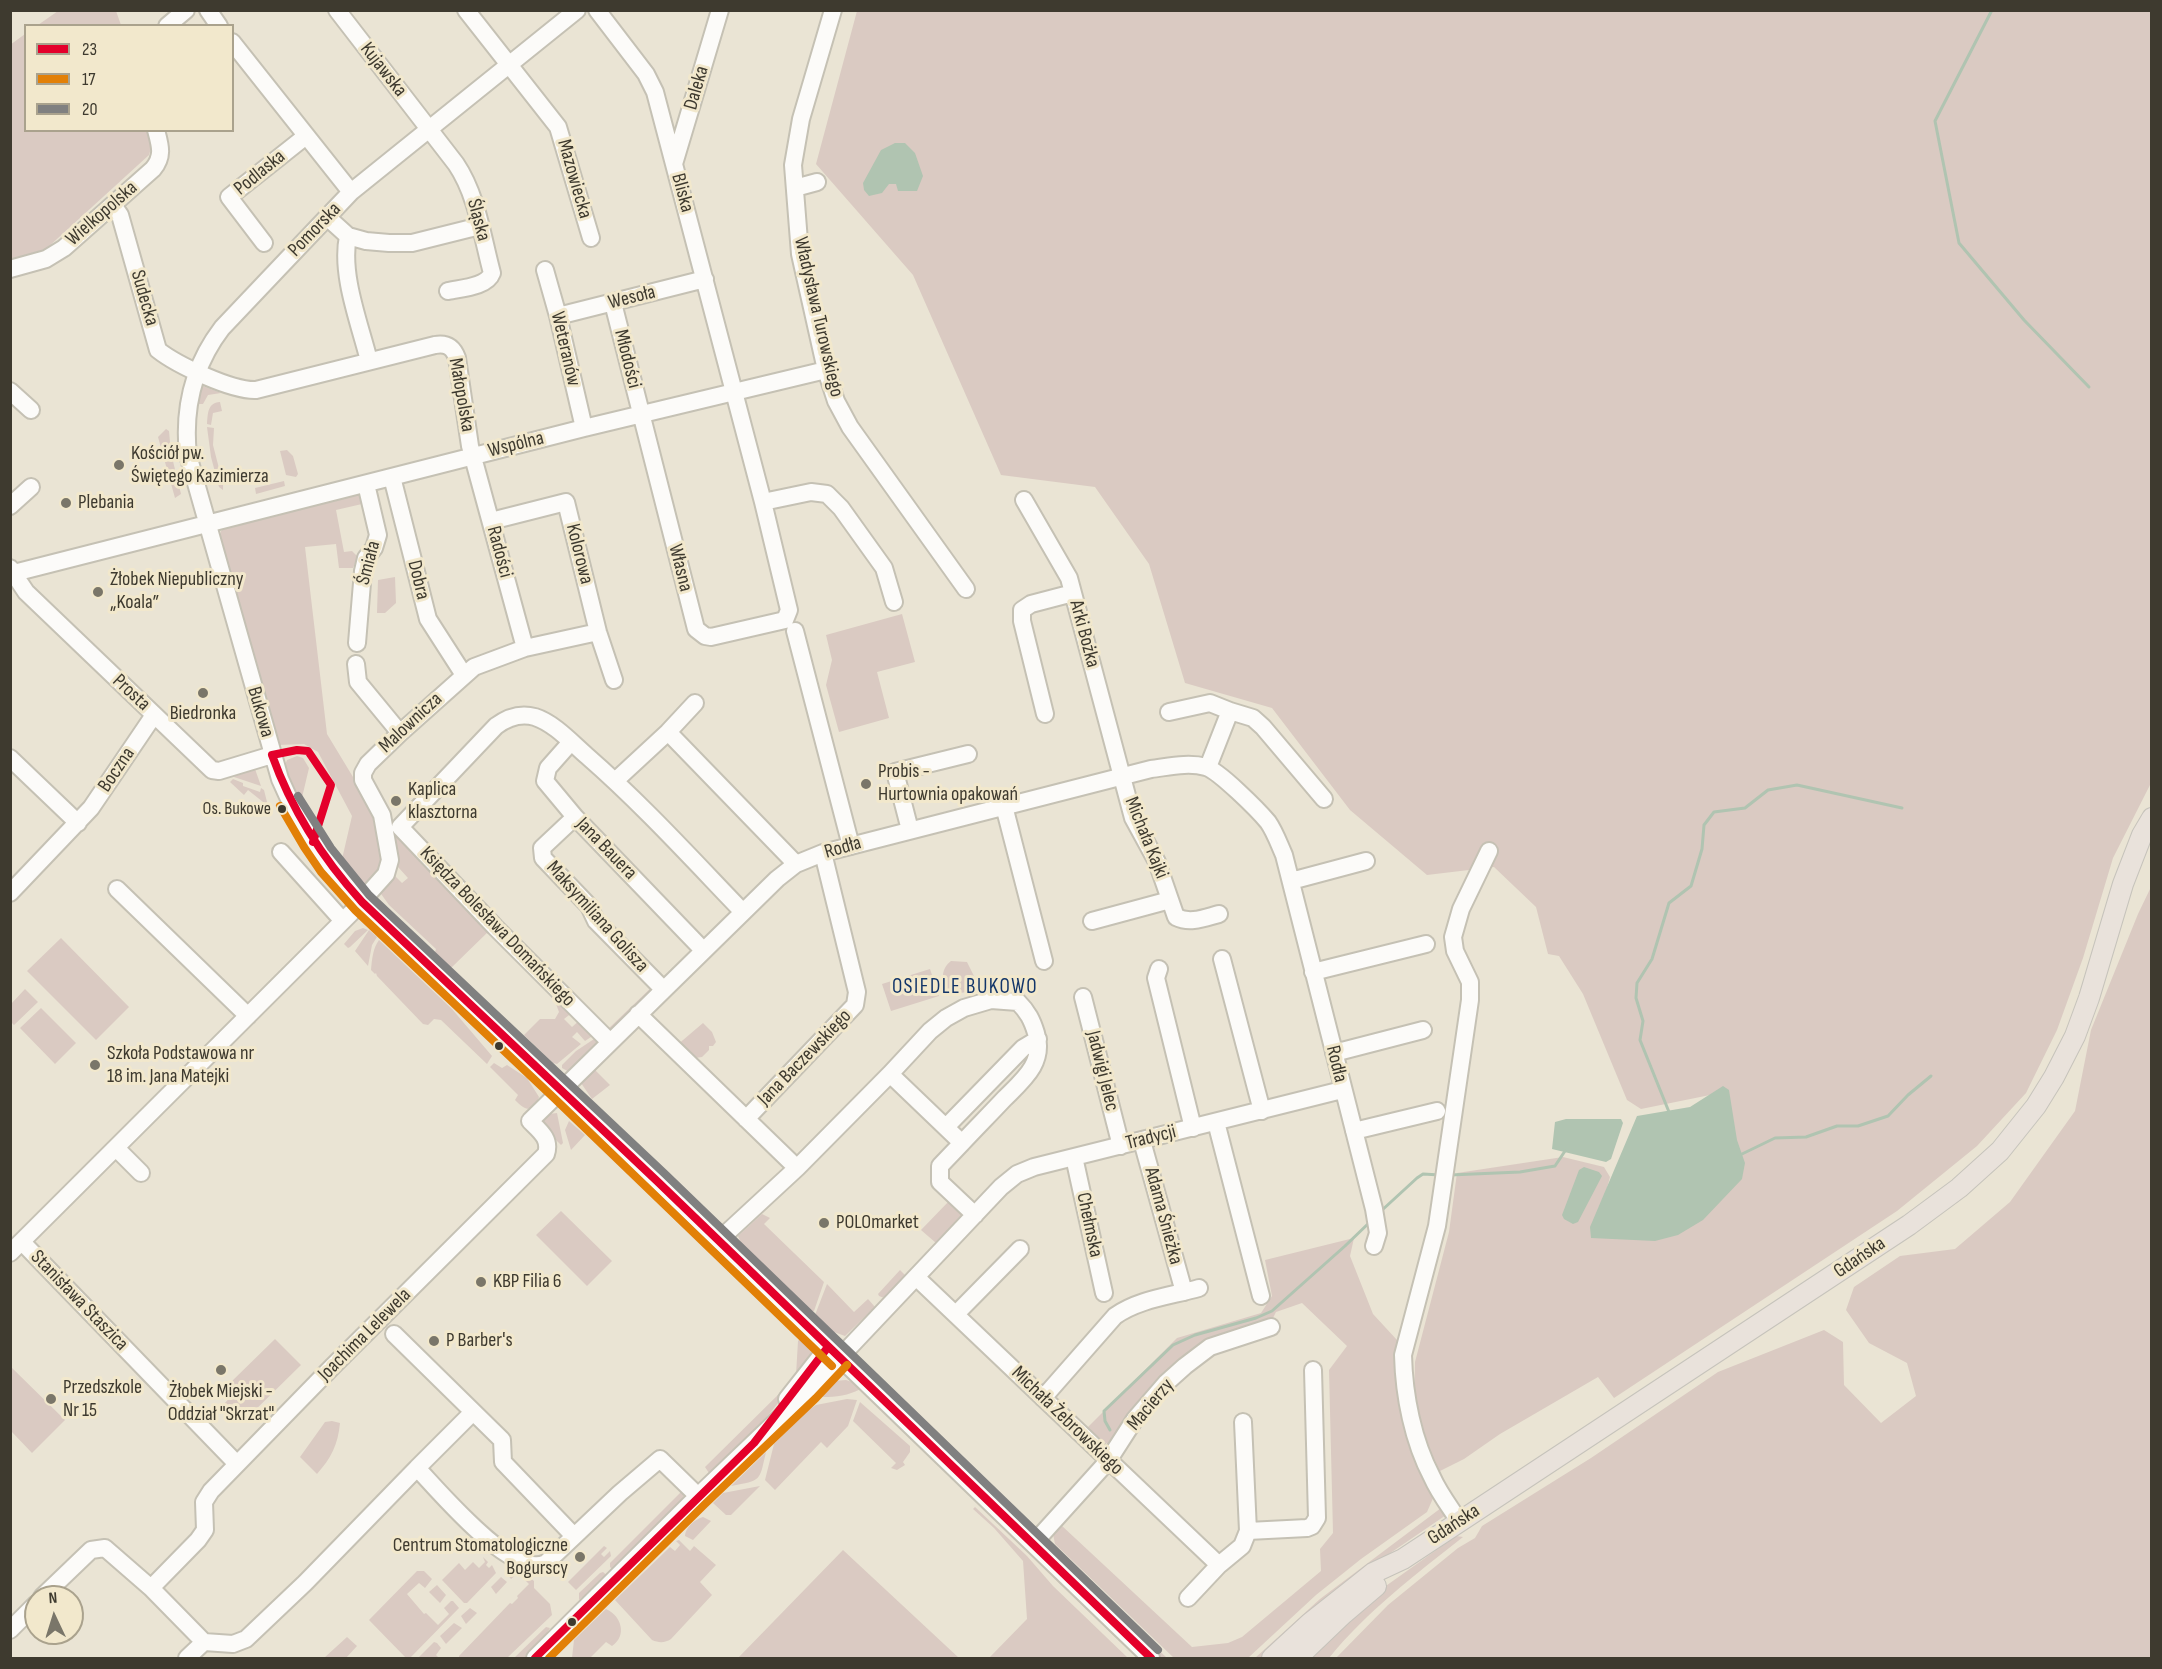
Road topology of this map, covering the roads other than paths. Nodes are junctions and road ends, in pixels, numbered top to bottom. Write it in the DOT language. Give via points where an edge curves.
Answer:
graph roads {
  1 [pos="186,10"];
  2 [pos="208,10"];
  3 [pos="337,10"];
  4 [pos="466,10"];
  5 [pos="577,10"];
  6 [pos="597,10"];
  7 [pos="720,10"];
  8 [pos="833,10"];
  9 [pos="169,24"];
  10 [pos="218,24"];
  11 [pos="234,45"];
  12 [pos="509,65"];
  13 [pos="662,120"];
  14 [pos="688,120"];
  15 [pos="429,129"];
  16 [pos="157,132"];
  17 [pos="306,136"];
  18 [pos="674,165"];
  19 [pos="817,182"];
  20 [pos="795,188"];
  21 [pos="351,192"];
  22 [pos="113,205"];
  23 [pos="327,217"];
  24 [pos="480,226"];
  25 [pos="348,236"];
  26 [pos="591,238"];
  27 [pos="264,243"];
  28 [pos="10,269"];
  29 [pos="545,270"];
  30 [pos="705,279"];
  31 [pos="448,291"];
  32 [pos="613,303"];
  33 [pos="558,316"];
  34 [pos="369,361"];
  35 [pos="826,370"];
  36 [pos="197,371"];
  37 [pos="10,391"];
  38 [pos="735,392"];
  39 [pos="31,410"];
  40 [pos="641,416"];
  41 [pos="584,428"];
  42 [pos="473,456"];
  43 [pos="392,477"];
  44 [pos="366,484"];
  45 [pos="31,487"];
  46 [pos="1024,500"];
  47 [pos="763,502"];
  48 [pos="10,506"];
  49 [pos="491,521"];
  50 [pos="207,524"];
  51 [pos="11,572"];
  52 [pos="966,589"];
  53 [pos="1073,593"];
  54 [pos="894,602"];
  55 [pos="790,625"];
  56 [pos="598,632"];
  57 [pos="357,643"];
  58 [pos="525,648"];
  59 [pos="356,664"];
  60 [pos="464,675"];
  61 [pos="614,680"];
  62 [pos="695,703"];
  63 [pos="1230,711"];
  64 [pos="1169,712"];
  65 [pos="1045,714"];
  66 [pos="154,715"];
  67 [pos="668,732"];
  68 [pos="400,733"];
  69 [pos="571,742"];
  70 [pos="968,754"];
  71 [pos="272,755"];
  72 [pos="10,758"];
  73 [pos="1208,767"];
  74 [pos="1123,776"];
  75 [pos="615,781"];
  76 [pos="1324,799"];
  77 [pos="1004,806"];
  78 [pos="575,818"];
  79 [pos="2151,818"];
  80 [pos="78,823"];
  81 [pos="910,830"];
  82 [pos="852,846"];
  83 [pos="1489,851"];
  84 [pos="282,852"];
  85 [pos="823,853"];
  86 [pos="1366,861"];
  87 [pos="796,864"];
  88 [pos="1291,881"];
  89 [pos="117,889"];
  90 [pos="10,893"];
  91 [pos="1170,900"];
  92 [pos="362,902"];
  93 [pos="742,912"];
  94 [pos="1219,914"];
  95 [pos="343,921"];
  96 [pos="1092,921"];
  97 [pos="1426,944"];
  98 [pos="703,950"];
  99 [pos="1222,959"];
  100 [pos="1044,961"];
  101 [pos="1159,969"];
  102 [pos="1313,972"];
  103 [pos="663,989"];
  104 [pos="1083,997"];
  105 [pos="638,1014"];
  106 [pos="248,1016"];
  107 [pos="1424,1030"];
  108 [pos="1038,1039"];
  109 [pos="610,1042"];
  110 [pos="1334,1053"];
  111 [pos="890,1074"];
  112 [pos="561,1090"];
  113 [pos="1342,1090"];
  114 [pos="1262,1111"];
  115 [pos="1437,1111"];
  116 [pos="746,1119"];
  117 [pos="1216,1122"];
  118 [pos="946,1127"];
  119 [pos="1193,1128"];
  120 [pos="1354,1131"];
  121 [pos="1142,1141"];
  122 [pos="962,1143"];
  123 [pos="1121,1146"];
  124 [pos="116,1148"];
  125 [pos="1077,1152"];
  126 [pos="797,1168"];
  127 [pos="141,1173"];
  128 [pos="975,1215"];
  129 [pos="718,1241"];
  130 [pos="1374,1246"];
  131 [pos="16,1248"];
  132 [pos="1020,1249"];
  133 [pos="916,1277"];
  134 [pos="1104,1293"];
  135 [pos="1261,1296"];
  136 [pos="956,1314"];
  137 [pos="1271,1327"];
  138 [pos="394,1334"];
  139 [pos="834,1353"];
  140 [pos="1313,1370"];
  141 [pos="1043,1398"];
  142 [pos="472,1413"];
  143 [pos="1243,1422"];
  144 [pos="1108,1461"];
  145 [pos="237,1464"];
  146 [pos="417,1468"];
  147 [pos="698,1496"];
  148 [pos="1459,1521"];
  149 [pos="1248,1531"];
  150 [pos="574,1536"];
  151 [pos="1033,1544"];
  152 [pos="1403,1559"];
  153 [pos="1219,1565"];
  154 [pos="54,1585"];
  155 [pos="151,1588"];
  156 [pos="1188,1598"];
  157 [pos="24,1616"];
  158 [pos="10,1630"];
  159 [pos="204,1642"];
  160 [pos="187,1659"];
  161 [pos="535,1659"];
  162 [pos="1151,1659"];
  163 [pos="1272,1659"];
  164 [pos="1297,1659"];
  1 -- 9 [label="street"];
  2 -- 10 [label="street"];
  3 -- 15 [label="street, Kujawska"];
  4 -- 12 [label="street, Mazowiecka"];
  5 -- 12 [label="street, Pomorska"];
  6 -- 13 [label="street, Bliska" via="646,74"];
  7 -- 14 [label="street, Daleka"];
  8 -- 20 [label="street, Władysława Turowskiego" via="795,145"];
  11 -- 17 [label="street, Podlaska"];
  12 -- 15 [label="street, Pomorska"];
  12 -- 26 [label="street, Mazowiecka" via="558,127"];
  13 -- 14 [label="street" via="675,124"];
  13 -- 18 [label="street, Bliska"];
  14 -- 18 [label="street, Daleka"];
  15 -- 21 [label="street, Pomorska"];
  15 -- 24 [label="street, Śląska" via="465,176"];
  16 -- 22 [label="street, Wielkopolska" via="161,147 157,164"];
  17 -- 21 [label="street, Podlaska"];
  17 -- 27 [label="street, Podlaska" via="229,197"];
  18 -- 30 [label="street, Bliska"];
  19 -- 20 [label="street"];
  20 -- 35 [label="street, Władysława Turowskiego" via="800,254"];
  21 -- 23 [label="street, Pomorska"];
  22 -- 28 [label="street, Wielkopolska" via="56,254"];
  22 -- 36 [label="street, Sudecka" via="120,215 158,350"];
  23 -- 25 [label="street"];
  23 -- 36 [label="street, Pomorska" via="222,328"];
  24 -- 25 [label="street" via="412,243 366,241"];
  24 -- 31 [label="street, Śląska" via="492,273 484,282"];
  25 -- 34 [label="street" via="347,273"];
  29 -- 33 [label="street, Weteranów"];
  30 -- 32 [label="street, Wesoła"];
  30 -- 38 [label="street, Bliska"];
  32 -- 33 [label="street, Wesoła"];
  32 -- 40 [label="street, Młodości"];
  33 -- 41 [label="street, Weteranów"];
  34 -- 36 [label="street, Małopolska" via="256,390 238,389"];
  34 -- 42 [label="street, Małopolska" via="435,345 450,347 457,358"];
  35 -- 38 [label="street, Wspólna"];
  35 -- 52 [label="street, Władysława Turowskiego" via="850,427"];
  36 -- 50 [label="street, Pomorska" via="188,408 187,439"];
  37 -- 39 [label="street"];
  38 -- 40 [label="street, Wspólna"];
  38 -- 47 [label="street, Bliska"];
  40 -- 41 [label="street, Wspólna"];
  40 -- 55 [label="street, Własna" via="696,629 711,637"];
  41 -- 42 [label="street, Wspólna"];
  42 -- 43 [label="street, Wspólna"];
  42 -- 49 [label="street, Radości"];
  43 -- 44 [label="street, Wspólna"];
  43 -- 60 [label="street, Dobra" via="428,619"];
  44 -- 50 [label="street, Wspólna"];
  44 -- 57 [label="street, Śmiała" via="378,535 363,571"];
  45 -- 48 [label="street"];
  46 -- 53 [label="street, Arki Bożka" via="1069,578"];
  47 -- 54 [label="street" via="811,492 834,500 884,568"];
  47 -- 55 [label="street, Bliska"];
  49 -- 56 [label="street, Kolorowa" via="566,502"];
  49 -- 58 [label="street, Radości"];
  50 -- 51 [label="street, Wspólna"];
  50 -- 71 [label="street, Bukowa"];
  51 -- 66 [label="street, Prosta" via="26,592"];
  53 -- 65 [label="street" via="1022,610"];
  53 -- 74 [label="street, Arki Bożka"];
  55 -- 82 [label="street, Bliska"];
  56 -- 58 [label="street, Malownicza"];
  56 -- 61 [label="street, Kolorowa"];
  58 -- 60 [label="street, Malownicza" via="483,663"];
  59 -- 68 [label="street" via="358,681"];
  60 -- 68 [label="street, Malownicza"];
  62 -- 67 [label="street"];
  63 -- 64 [label="street" via="1210,703"];
  63 -- 73 [label="street"];
  63 -- 76 [label="street" via="1253,718 1263,727"];
  66 -- 71 [label="street, Prosta" via="216,771"];
  66 -- 80 [label="street, Boczna"];
  67 -- 75 [label="street"];
  67 -- 87 [label="street"];
  68 -- 92 [label="street, Malownicza" via="363,773 365,786 382,815 390,860 386,874"];
  69 -- 75 [label="street"];
  69 -- 78 [label="street, Jana Bauera" via="548,768 545,781"];
  69 -- 109 [label="street, Księdza Bolesława Domańskiego" via="535,717 508,718 400,827"];
  70 -- 81 [label="street" via="895,772"];
  71 -- 92 [label="street, Bukowa" via="312,842"];
  72 -- 80 [label="street"];
  73 -- 74 [label="street, Rodła" via="1174,766"];
  73 -- 88 [label="street, Rodła" via="1268,823"];
  74 -- 77 [label="street, Rodła"];
  74 -- 91 [label="street, Michała Kajki" via="1133,818 1157,862"];
  75 -- 93 [label="street"];
  77 -- 81 [label="street, Rodła"];
  77 -- 100 [label="street"];
  78 -- 98 [label="street, Jana Bauera"];
  78 -- 103 [label="street, Maksymiliana Golisza" via="542,848 543,858 589,906 596,921"];
  79 -- 148 [label="main road, Gdańska" via="2132,858 2075,1036 2036,1106 2000,1151 1909,1225"];
  80 -- 90 [label="street, Boczna"];
  81 -- 82 [label="street, Rodła"];
  82 -- 85 [label="street, Rodła"];
  83 -- 148 [label="street" via="1461,909 1453,937 1455,951 1470,982 1470,1000 1437,1226 1403,1355 1417,1441 1432,1478"];
  84 -- 95 [label="street"];
  85 -- 87 [label="street, Rodła"];
  85 -- 116 [label="street, Jana Baczewskiego" via="857,992 855,1005"];
  86 -- 88 [label="street"];
  87 -- 93 [label="street, Rodła"];
  88 -- 102 [label="street, Rodła"];
  89 -- 106 [label="street"];
  91 -- 94 [label="street, Michała Kajki" via="1176,917 1182,920"];
  91 -- 96 [label="street, Michała Kajki"];
  92 -- 95 [label="street, Stanisława Staszica"];
  92 -- 112 [label="street, Bukowa"];
  93 -- 98 [label="street, Rodła"];
  95 -- 106 [label="street, Stanisława Staszica"];
  97 -- 102 [label="street"];
  98 -- 103 [label="street, Rodła"];
  99 -- 114 [label="street"];
  101 -- 119 [label="street" via="1156,978"];
  102 -- 110 [label="street, Rodła"];
  103 -- 105 [label="street, Rodła"];
  104 -- 123 [label="street, Jadwigi Jelec"];
  105 -- 109 [label="street, Rodła"];
  105 -- 116 [label="street"];
  106 -- 124 [label="street, Stanisława Staszica"];
  107 -- 110 [label="street"];
  108 -- 111 [label="street" via="1032,1018 1018,1002 984,1002 946,1018"];
  108 -- 118 [label="street" via="1023,1048"];
  108 -- 122 [label="street" via="1032,1069"];
  109 -- 112 [label="street, Rodła"];
  110 -- 113 [label="street, Rodła"];
  111 -- 118 [label="street"];
  111 -- 126 [label="street"];
  112 -- 129 [label="street, Bukowa"];
  112 -- 145 [label="street, Joachima Lelewela" via="531,1121 544,1135 546,1154"];
  113 -- 114 [label="street, Tradycji"];
  113 -- 120 [label="street, Rodła"];
  114 -- 117 [label="street, Tradycji"];
  115 -- 120 [label="street"];
  116 -- 126 [label="street"];
  117 -- 119 [label="street, Tradycji"];
  117 -- 135 [label="street"];
  118 -- 122 [label="street"];
  119 -- 121 [label="street, Tradycji"];
  120 -- 130 [label="street, Rodła" via="1374,1209 1378,1233"];
  121 -- 123 [label="street, Tradycji"];
  121 -- 141 [label="street, Adama Śnieżka" via="1191,1290 1125,1308"];
  122 -- 128 [label="street" via="940,1166 940,1182"];
  123 -- 125 [label="street, Tradycji"];
  124 -- 127 [label="street"];
  124 -- 131 [label="street, Stanisława Staszica"];
  125 -- 128 [label="street, Tradycji" via="1017,1174"];
  125 -- 134 [label="street, Chełmska"];
  126 -- 129 [label="street"];
  128 -- 133 [label="street, Tradycji"];
  129 -- 139 [label="street, Bukowa"];
  131 -- 145 [label="street, Stanisława Staszica"];
  132 -- 136 [label="street"];
  133 -- 136 [label="street, Michała Żebrowskiego"];
  133 -- 139 [label="street, Tradycji"];
  136 -- 141 [label="street, Michała Żebrowskiego"];
  137 -- 144 [label="street, Macierzy" via="1210,1347 1185,1366 1136,1419"];
  138 -- 142 [label="street"];
  139 -- 147 [label="street, Tradycji" via="809,1390"];
  139 -- 151 [label="street, Bukowa"];
  140 -- 149 [label="street" via="1317,1518 1308,1528"];
  141 -- 144 [label="street, Michała Żebrowskiego"];
  142 -- 146 [label="street"];
  142 -- 150 [label="street" via="501,1440 503,1462"];
  143 -- 149 [label="street"];
  144 -- 151 [label="street, Macierzy"];
  144 -- 153 [label="street, Michała Żebrowskiego"];
  145 -- 155 [label="street, Joachima Lelewela" via="204,1502 205,1530"];
  146 -- 150 [label="street" via="492,1545 529,1566 540,1567"];
  146 -- 159 [label="street" via="246,1639 233,1644"];
  147 -- 150 [label="street" via="660,1459"];
  147 -- 161 [label="street, Tradycji"];
  148 -- 152 [label="main road, Gdańska"];
  149 -- 153 [label="street" via="1242,1546"];
  151 -- 162 [label="street, Bukowa"];
  152 -- 163 [label="main road, Gdańska" via="1373,1573 1319,1615"];
  152 -- 164 [label="main road, Gdańska"];
  153 -- 156 [label="street"];
  154 -- 155 [label="street" via="91,1550 105,1548"];
  155 -- 159 [label="street"];
  157 -- 158 [label="street"];
  159 -- 160 [label="street"];
}
